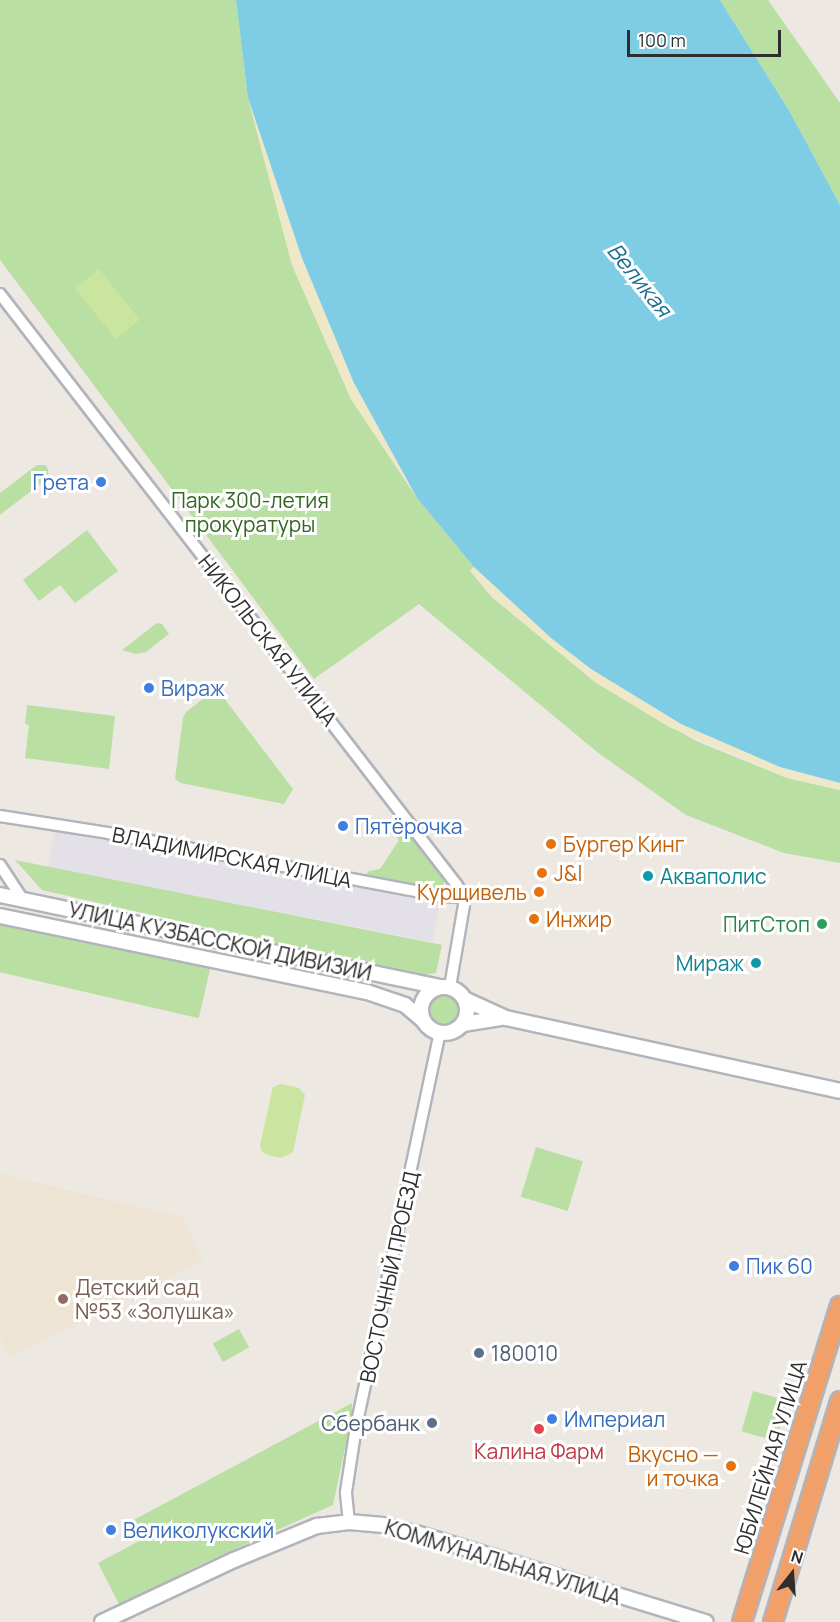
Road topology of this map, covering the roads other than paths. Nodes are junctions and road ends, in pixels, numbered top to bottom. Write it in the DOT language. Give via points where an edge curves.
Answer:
graph roads {
  1 [pos="0,294"];
  2 [pos="0,816"];
  3 [pos="0,866"];
  4 [pos="0,895"];
  5 [pos="464,897"];
  6 [pos="23,900"];
  7 [pos="0,916"];
  8 [pos="445,987"];
  9 [pos="466,1000"];
  10 [pos="506,1018"];
  11 [pos="423,1020"];
  12 [pos="463,1024"];
  13 [pos="440,1033"];
  14 [pos="840,1091"];
  15 [pos="840,1306"];
  16 [pos="840,1401"];
  17 [pos="349,1521"];
  18 [pos="102,1622"];
  19 [pos="706,1622"];
  20 [pos="742,1622"];
  21 [pos="772,1622"];
  1 -- 5 [label="street, НИКОЛЬСКАЯ УЛИЦА"];
  2 -- 5 [label="street, ВЛАДИМИРСКАЯ УЛИЦА"];
  3 -- 6 [label="street"];
  4 -- 6 [label="street, УЛИЦА КУЗБАССКОЙ ДИВИЗИИ"];
  5 -- 8 [label="street" via="464,914"];
  6 -- 8 [label="street, УЛИЦА КУЗБАССКОЙ ДИВИЗИИ"];
  7 -- 11 [label="street, УЛИЦА КУЗБАССКОЙ ДИВИЗИИ" via="367,992 405,1005"];
  8 -- 9 [label="street, УЛИЦА КУЗБАССКОЙ ДИВИЗИИ"];
  8 -- 11 [label="street" via="424,998"];
  9 -- 10 [label="street, УЛИЦА КУЗБАССКОЙ ДИВИЗИИ"];
  9 -- 12 [label="street"];
  10 -- 12 [label="street, УЛИЦА КУЗБАССКОЙ ДИВИЗИИ"];
  10 -- 14 [label="street, УЛИЦА КУЗБАССКОЙ ДИВИЗИИ"];
  11 -- 13 [label="street, УЛИЦА КУЗБАССКОЙ ДИВИЗИИ"];
  12 -- 13 [label="street, УЛИЦА КУЗБАССКОЙ ДИВИЗИИ" via="455,1031"];
  13 -- 17 [label="street, ВОСТОЧНЫЙ ПРОЕЗД" via="356,1427 346,1492"];
  15 -- 20 [label="highway, ЮБИЛЕЙНАЯ УЛИЦА"];
  16 -- 21 [label="highway"];
  17 -- 18 [label="street, КОММУНАЛЬНАЯ УЛИЦА" via="317,1526"];
  17 -- 19 [label="street, КОММУНАЛЬНАЯ УЛИЦА" via="416,1533"];
}
